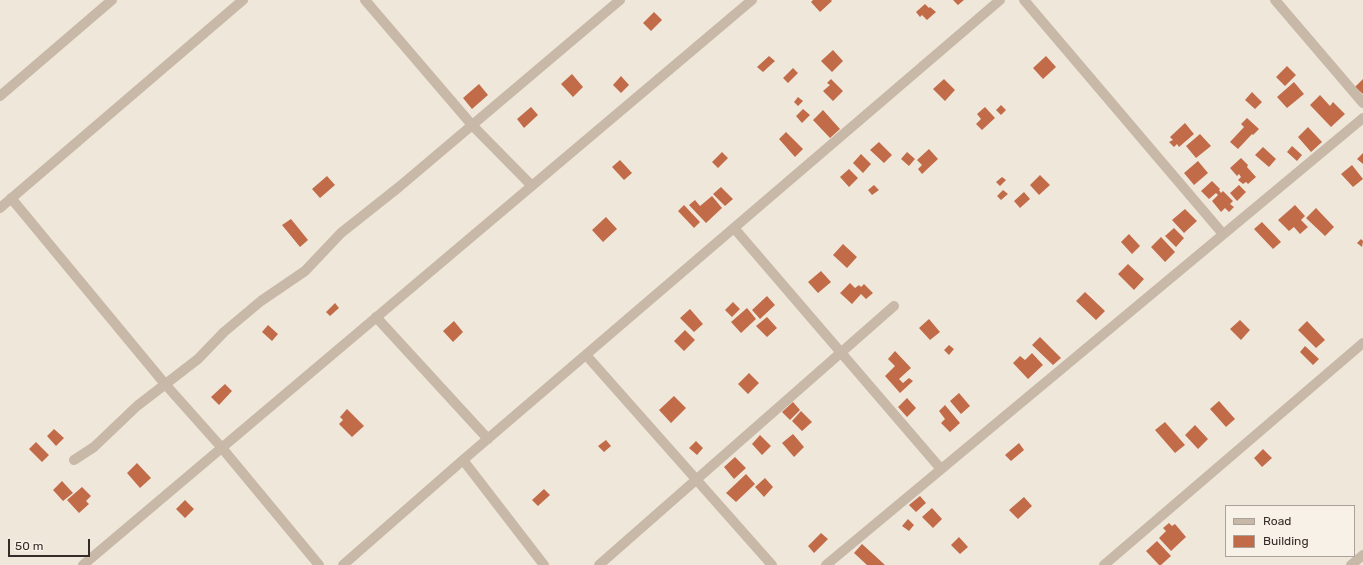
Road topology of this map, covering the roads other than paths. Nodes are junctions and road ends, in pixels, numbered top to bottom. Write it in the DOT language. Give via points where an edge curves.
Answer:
graph roads {
  1 [pos="112,0"];
  2 [pos="243,0"];
  3 [pos="365,0"];
  4 [pos="620,0"];
  5 [pos="752,0"];
  6 [pos="1000,0"];
  7 [pos="1024,0"];
  8 [pos="1275,0"];
  9 [pos="0,96"];
  10 [pos="1363,103"];
  11 [pos="1363,118"];
  12 [pos="472,125"];
  13 [pos="532,186"];
  14 [pos="11,198"];
  15 [pos="0,208"];
  16 [pos="734,228"];
  17 [pos="1223,234"];
  18 [pos="894,306"];
  19 [pos="376,317"];
  20 [pos="1363,343"];
  21 [pos="841,353"];
  22 [pos="586,355"];
  23 [pos="165,384"];
  24 [pos="488,439"];
  25 [pos="222,448"];
  26 [pos="74,460"];
  27 [pos="463,460"];
  28 [pos="941,469"];
  29 [pos="696,479"];
  30 [pos="1363,554"];
  31 [pos="83,565"];
  32 [pos="319,565"];
  33 [pos="343,565"];
  34 [pos="544,565"];
  35 [pos="598,565"];
  36 [pos="772,565"];
  37 [pos="826,565"];
  38 [pos="1104,565"];
  39 [pos="1350,565"];
  1 -- 9 [label="street"];
  2 -- 14 [label="street"];
  3 -- 12 [label="street"];
  4 -- 12 [label="street"];
  5 -- 13 [label="street"];
  6 -- 16 [label="street"];
  7 -- 17 [label="street"];
  8 -- 10 [label="street"];
  11 -- 17 [label="street"];
  12 -- 13 [label="street"];
  12 -- 23 [label="street" via="341,233 305,270 261,301 224,332 198,359"];
  13 -- 19 [label="street"];
  14 -- 15 [label="street"];
  14 -- 23 [label="street"];
  16 -- 21 [label="street"];
  16 -- 22 [label="street"];
  17 -- 28 [label="street"];
  18 -- 21 [label="street"];
  19 -- 24 [label="street"];
  19 -- 25 [label="street"];
  20 -- 38 [label="street"];
  21 -- 28 [label="street"];
  21 -- 29 [label="street"];
  22 -- 24 [label="street"];
  22 -- 29 [label="street"];
  23 -- 25 [label="street"];
  23 -- 26 [label="street" via="122,419 94,447"];
  24 -- 27 [label="street"];
  25 -- 31 [label="street"];
  25 -- 32 [label="street"];
  27 -- 33 [label="street"];
  27 -- 34 [label="street"];
  28 -- 37 [label="street"];
  29 -- 35 [label="street"];
  29 -- 36 [label="street"];
  30 -- 39 [label="street"];
}
